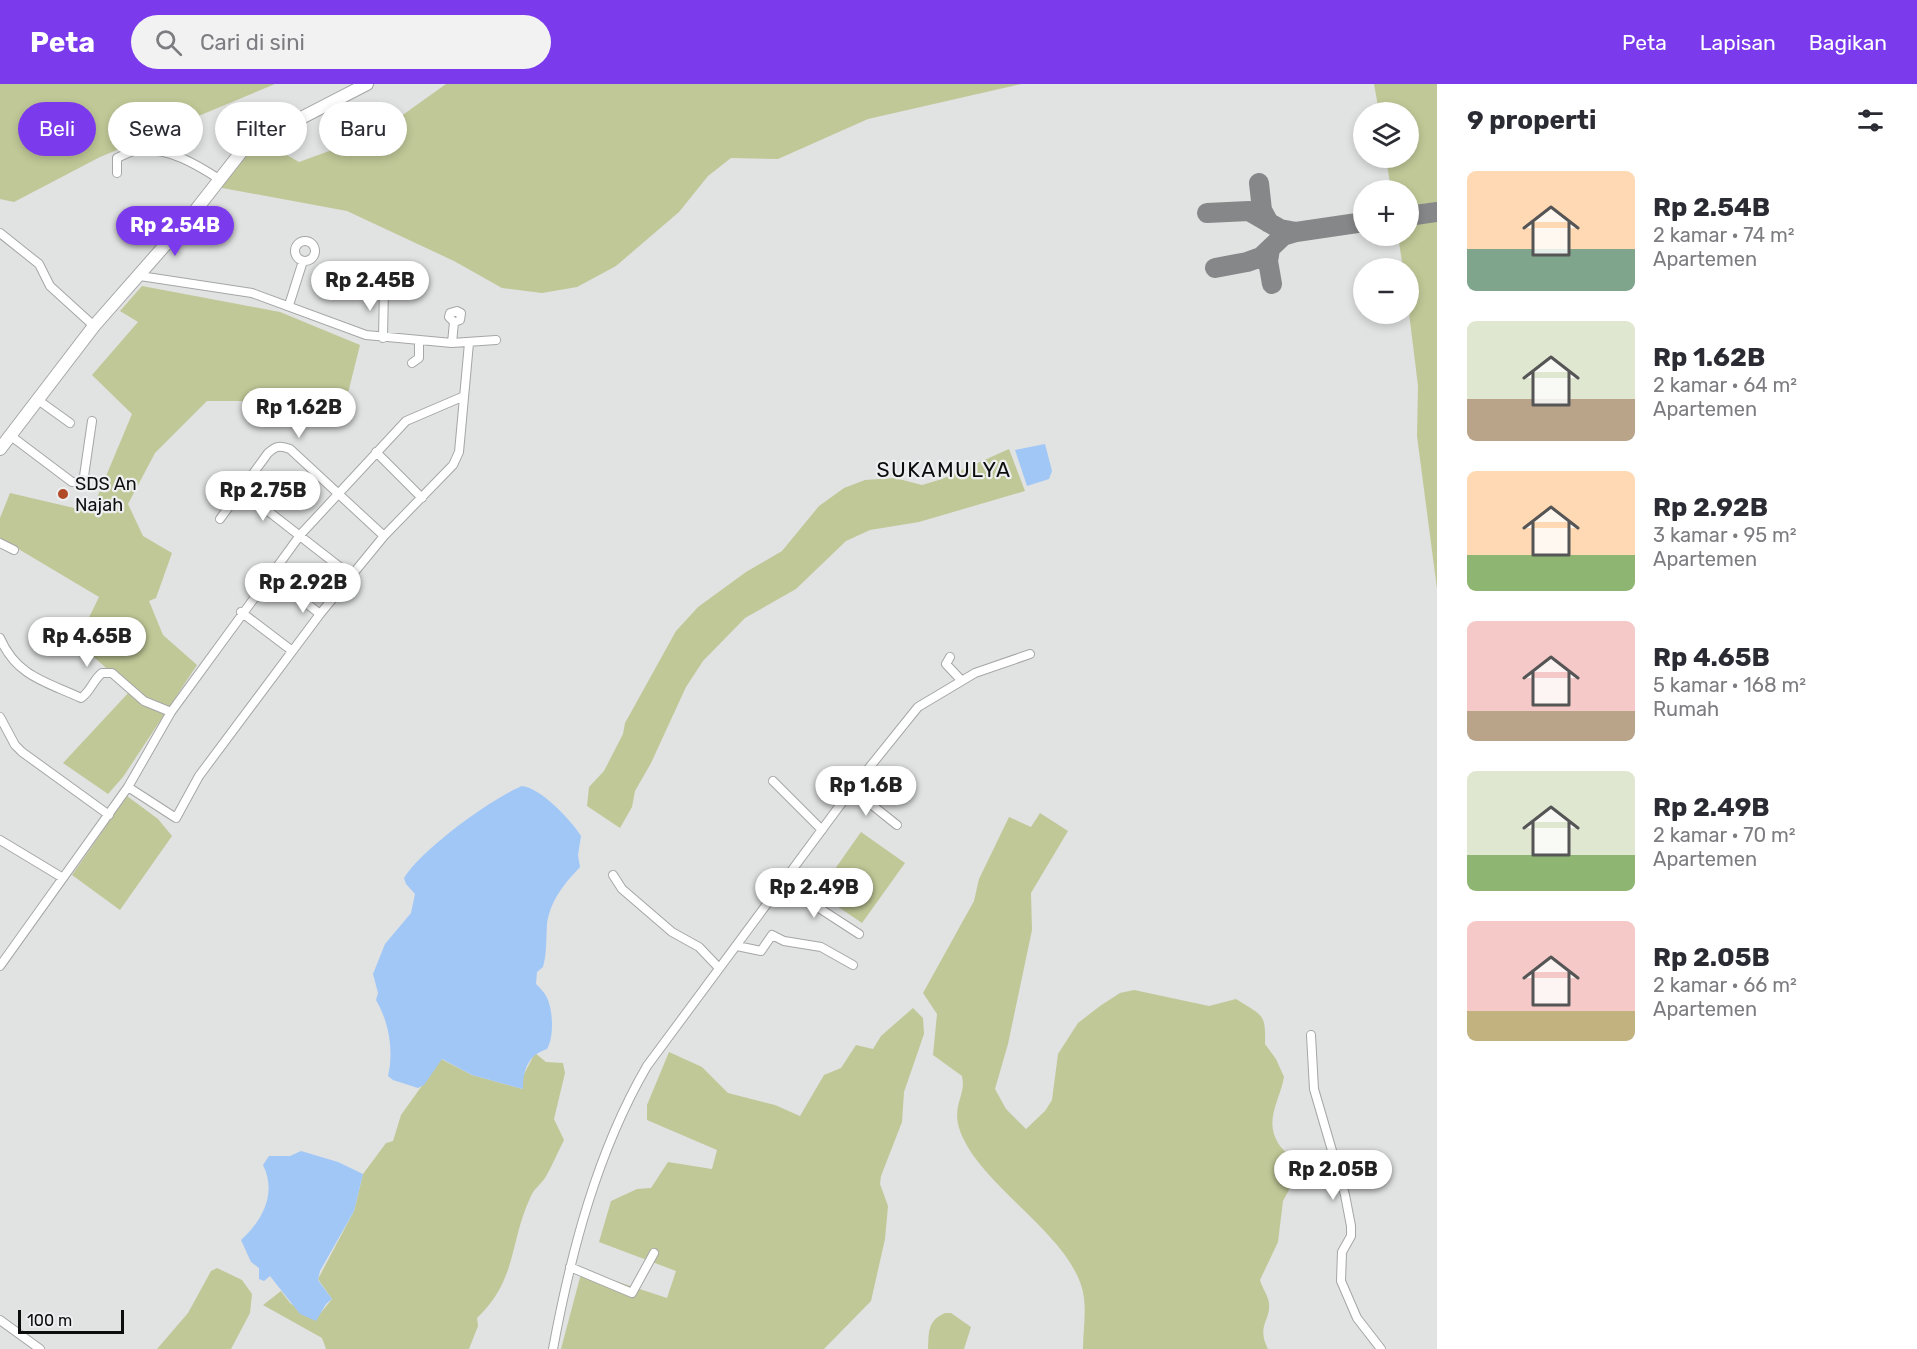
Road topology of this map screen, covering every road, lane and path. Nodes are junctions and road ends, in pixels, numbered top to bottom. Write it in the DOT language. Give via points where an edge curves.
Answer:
graph roads {
  1 [pos="367,84"];
  2 [pos="117,173"];
  3 [pos="219,179"];
  4 [pos="0,233"];
  5 [pos="303,261"];
  6 [pos="140,276"];
  7 [pos="384,287"];
  8 [pos="289,305"];
  9 [pos="454,322"];
  10 [pos="94,326"];
  11 [pos="383,338"];
  12 [pos="496,340"];
  13 [pos="419,341"];
  14 [pos="452,343"];
  15 [pos="469,343"];
  16 [pos="412,363"];
  17 [pos="462,397"];
  18 [pos="38,400"];
  19 [pos="92,421"];
  20 [pos="70,423"];
  21 [pos="11,436"];
  22 [pos="0,449"];
  23 [pos="376,452"];
  24 [pos="241,490"];
  25 [pos="338,492"];
  26 [pos="422,498"];
  27 [pos="220,519"];
  28 [pos="301,534"];
  29 [pos="384,536"];
  30 [pos="0,543"];
  31 [pos="14,550"];
  32 [pos="269,574"];
  33 [pos="351,575"];
  34 [pos="241,612"];
  35 [pos="320,614"];
  36 [pos="0,638"];
  37 [pos="291,650"];
  38 [pos="1030,654"];
  39 [pos="950,657"];
  40 [pos="961,680"];
  41 [pos="171,712"];
  42 [pos="0,717"];
  43 [pos="773,781"];
  44 [pos="128,787"];
  45 [pos="852,789"];
  46 [pos="109,815"];
  47 [pos="897,825"];
  48 [pos="822,830"];
  49 [pos="0,840"];
  50 [pos="614,875"];
  51 [pos="63,878"];
  52 [pos="782,884"];
  53 [pos="859,934"];
  54 [pos="737,946"];
  55 [pos="853,965"];
  56 [pos="0,966"];
  57 [pos="719,968"];
  58 [pos="1311,1035"];
  59 [pos="654,1252"];
  60 [pos="570,1267"];
  61 [pos="0,1320"];
  62 [pos="39,1349"];
  63 [pos="553,1349"];
  64 [pos="1381,1349"];
  1 -- 3 [label="main road" via="245,147"];
  2 -- 3 [label="street" via="117,158 138,149 165,152 191,161"];
  3 -- 6 [label="main road"];
  4 -- 10 [label="street" via="39,264 50,286"];
  5 -- 8 [label="street"];
  6 -- 8 [label="street" via="234,289"];
  6 -- 10 [label="main road"];
  7 -- 11 [label="street"];
  8 -- 11 [label="street" via="347,330"];
  9 -- 14 [label="street"];
  10 -- 18 [label="main road"];
  11 -- 13 [label="street"];
  12 -- 15 [label="street"];
  13 -- 14 [label="street"];
  13 -- 16 [label="street" via="419,358"];
  14 -- 15 [label="street"];
  15 -- 17 [label="street"];
  17 -- 23 [label="street" via="411,417"];
  17 -- 26 [label="street" via="457,458"];
  18 -- 20 [label="street"];
  18 -- 21 [label="main road"];
  19 -- 21 [label="street" via="80,482 72,482"];
  21 -- 22 [label="main road"];
  23 -- 25 [label="street"];
  23 -- 26 [label="street"];
  24 -- 25 [label="street" via="268,453 283,446"];
  24 -- 27 [label="street"];
  24 -- 28 [label="street"];
  25 -- 28 [label="street"];
  25 -- 29 [label="street"];
  26 -- 29 [label="street"];
  28 -- 32 [label="street"];
  28 -- 33 [label="street"];
  29 -- 33 [label="street"];
  30 -- 31 [label="street"];
  32 -- 34 [label="street"];
  32 -- 35 [label="street"];
  33 -- 35 [label="street"];
  34 -- 37 [label="street"];
  34 -- 41 [label="street"];
  35 -- 37 [label="street"];
  36 -- 41 [label="street" via="17,664 41,683 81,698 95,678 102,673 112,674 144,700"];
  37 -- 44 [label="street" via="199,776 176,818"];
  38 -- 40 [label="street"];
  39 -- 40 [label="street" via="946,664"];
  40 -- 45 [label="street" via="918,707"];
  41 -- 44 [label="street"];
  42 -- 46 [label="street" via="15,745"];
  43 -- 48 [label="street"];
  44 -- 46 [label="street"];
  45 -- 47 [label="street"];
  45 -- 48 [label="street"];
  46 -- 51 [label="street"];
  48 -- 52 [label="street"];
  49 -- 51 [label="street"];
  50 -- 57 [label="street" via="622,889 672,932 699,947"];
  51 -- 56 [label="street"];
  52 -- 53 [label="street"];
  52 -- 54 [label="street"];
  54 -- 55 [label="street" via="761,951 772,935 821,947"];
  54 -- 57 [label="street"];
  57 -- 60 [label="street" via="633,1091 588,1203"];
  58 -- 64 [label="street" via="1314,1089 1351,1226 1351,1236 1342,1252 1341,1281 1357,1318"];
  59 -- 60 [label="street" via="632,1293"];
  60 -- 63 [label="street"];
  61 -- 62 [label="street"];
}
